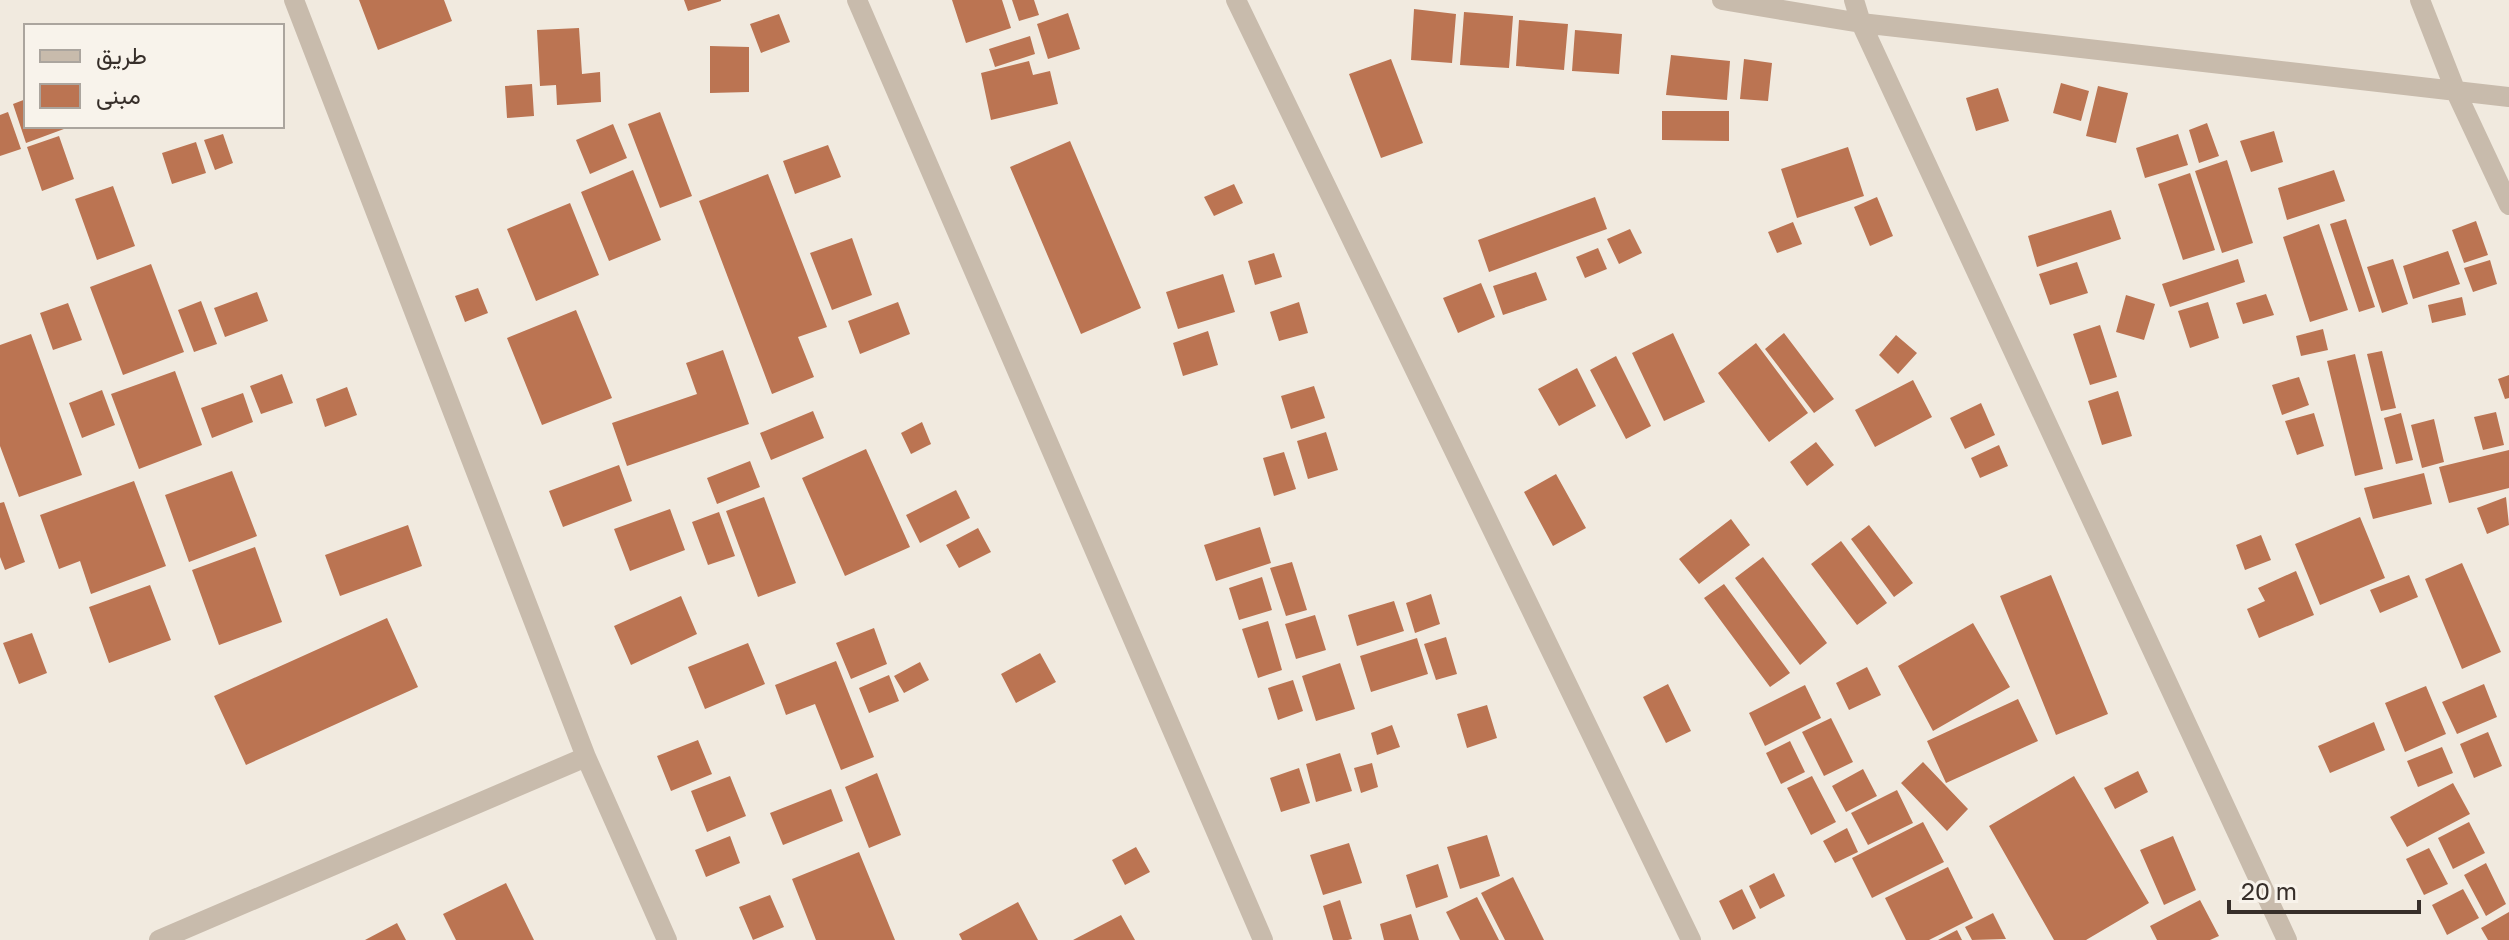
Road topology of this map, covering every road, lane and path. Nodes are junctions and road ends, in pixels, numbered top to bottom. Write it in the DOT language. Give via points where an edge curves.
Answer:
graph roads {
  1 [pos="294,0"];
  2 [pos="857,0"];
  3 [pos="1236,0"];
  4 [pos="1722,0"];
  5 [pos="1854,0"];
  6 [pos="2420,0"];
  7 [pos="1861,23"];
  8 [pos="2456,92"];
  9 [pos="2509,97"];
  10 [pos="2509,205"];
  11 [pos="586,757"];
  12 [pos="159,940"];
  13 [pos="667,940"];
  14 [pos="1263,940"];
  15 [pos="1691,940"];
  16 [pos="2287,940"];
  1 -- 11 [label="street"];
  2 -- 14 [label="street"];
  3 -- 15 [label="street"];
  4 -- 7 [label="street"];
  5 -- 7 [label="street"];
  6 -- 8 [label="street"];
  7 -- 8 [label="street"];
  7 -- 16 [label="street"];
  8 -- 9 [label="street"];
  8 -- 10 [label="street"];
  11 -- 12 [label="street"];
  11 -- 13 [label="street"];
}
